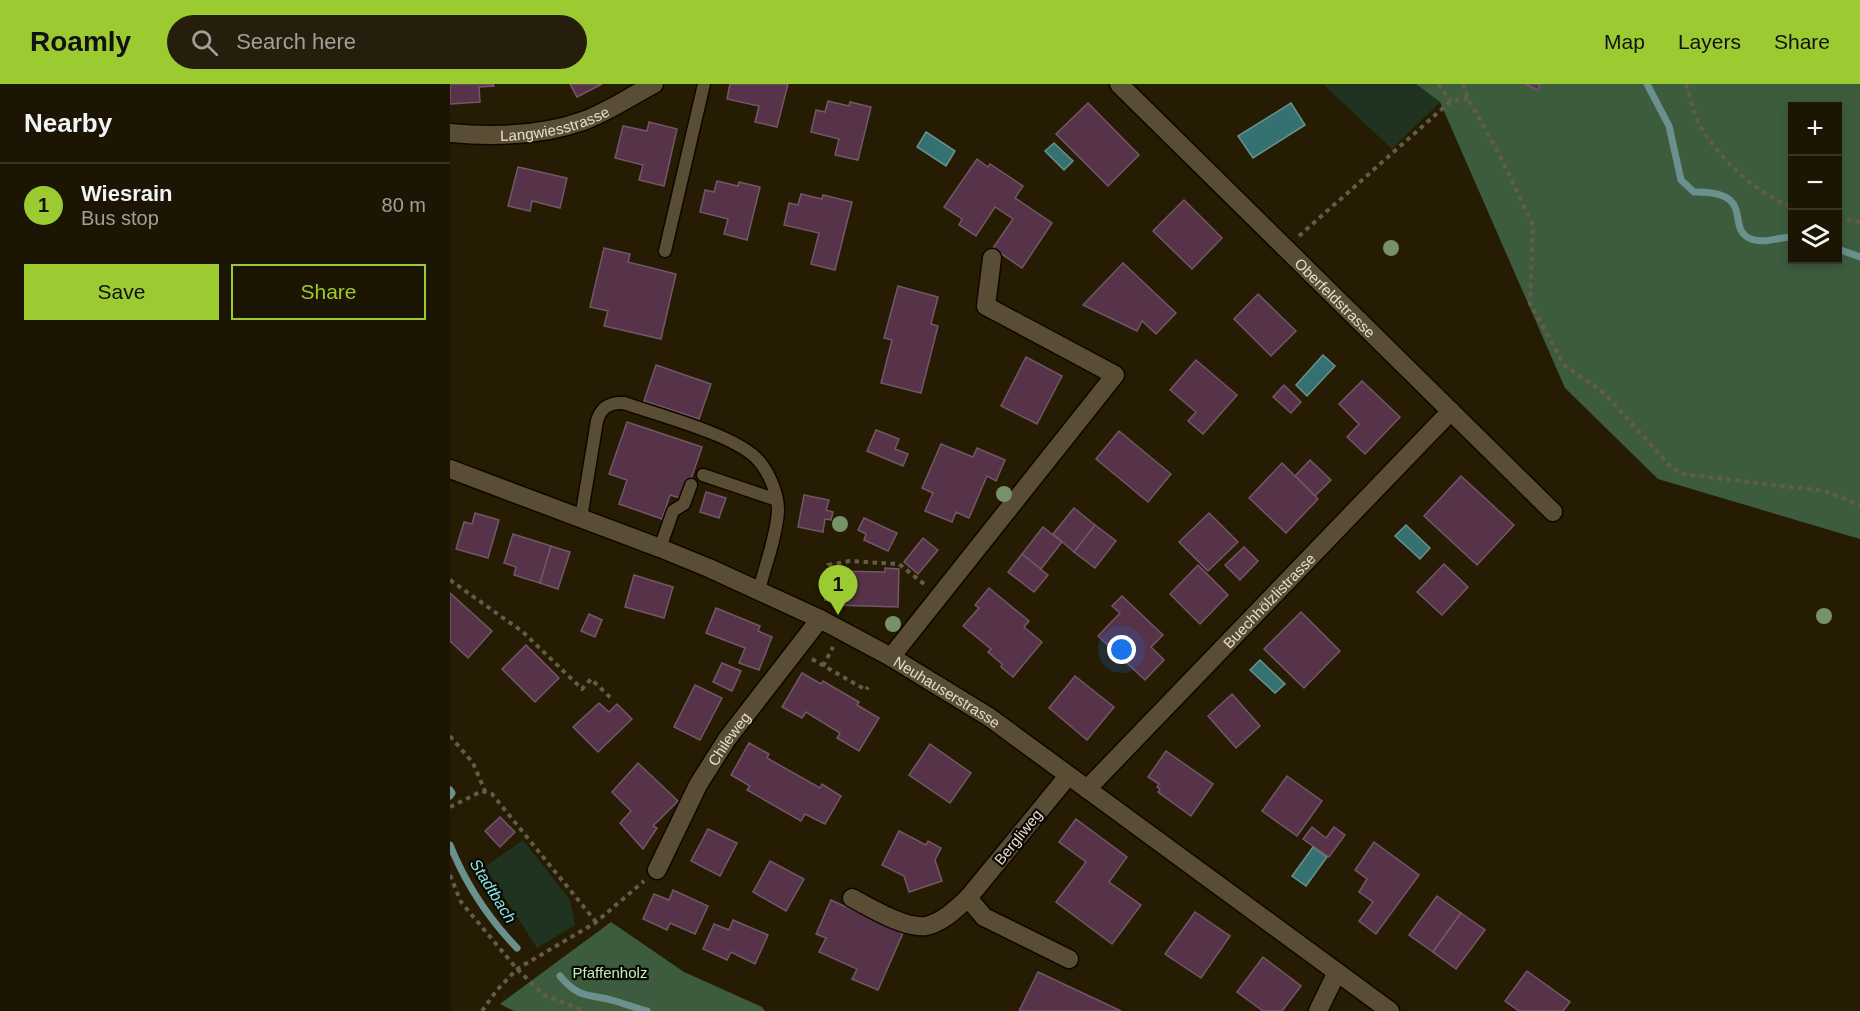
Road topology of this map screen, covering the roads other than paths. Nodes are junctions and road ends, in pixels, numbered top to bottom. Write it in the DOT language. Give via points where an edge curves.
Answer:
graph roads {
  1 [pos="654,84"];
  2 [pos="704,84"];
  3 [pos="1119,84"];
  4 [pos="450,133"];
  5 [pos="665,251"];
  6 [pos="992,258"];
  7 [pos="1450,411"];
  8 [pos="450,469"];
  9 [pos="703,475"];
  10 [pos="691,485"];
  11 [pos="777,500"];
  12 [pos="1553,512"];
  13 [pos="581,518"];
  14 [pos="660,548"];
  15 [pos="759,590"];
  16 [pos="820,619"];
  17 [pos="891,657"];
  18 [pos="1068,776"];
  19 [pos="1087,789"];
  20 [pos="657,870"];
  21 [pos="852,898"];
  22 [pos="969,898"];
  23 [pos="1069,959"];
  24 [pos="1337,972"];
  25 [pos="1318,1011"];
  26 [pos="1390,1011"];
  1 -- 4 [label="street, Langwiesstrasse" via="585,120 555,129 512,135"];
  2 -- 5 [label="lane"];
  3 -- 7 [label="street, Oberfeldstrasse"];
  6 -- 17 [label="street" via="986,306 1115,375"];
  7 -- 12 [label="street, Oberfeldstrasse"];
  7 -- 19 [label="street, Buechhölzlistrasse"];
  8 -- 13 [label="street, Neuhauserstrasse"];
  9 -- 11 [label="lane"];
  10 -- 14 [label="lane" via="684,504 673,511"];
  11 -- 13 [label="lane" via="765,468 754,456 722,437 617,402 603,408 597,421"];
  11 -- 15 [label="lane" via="777,519"];
  13 -- 14 [label="street, Neuhauserstrasse"];
  14 -- 15 [label="street, Neuhauserstrasse"];
  15 -- 16 [label="street, Neuhauserstrasse"];
  16 -- 17 [label="street, Neuhauserstrasse"];
  16 -- 20 [label="street, Chileweg" via="727,739 698,785"];
  17 -- 18 [label="street, Neuhauserstrasse" via="989,717"];
  18 -- 19 [label="street, Neuhauserstrasse"];
  18 -- 22 [label="street, Bergliweg"];
  19 -- 24 [label="street, Neuhauserstrasse"];
  21 -- 22 [label="street, Bergliweg" via="901,922 925,926 949,915"];
  22 -- 23 [label="street" via="990,920"];
  24 -- 25 [label="street"];
  24 -- 26 [label="street, Neuhauserstrasse"];
}
